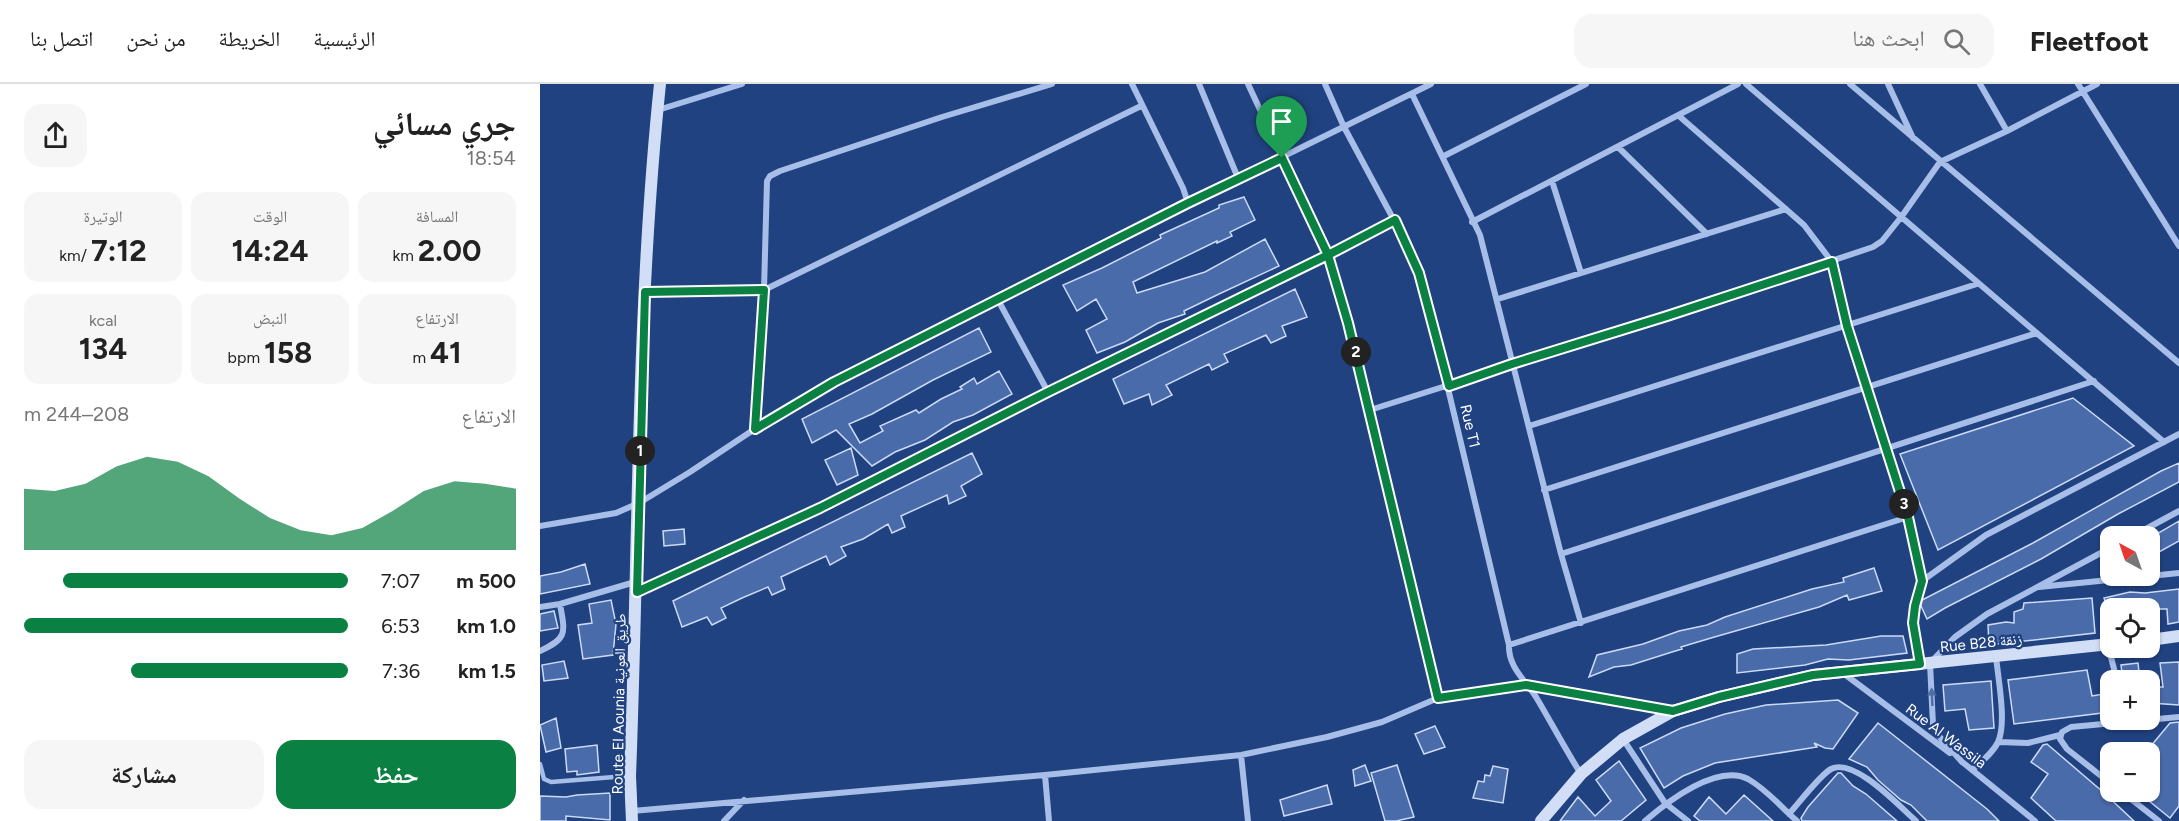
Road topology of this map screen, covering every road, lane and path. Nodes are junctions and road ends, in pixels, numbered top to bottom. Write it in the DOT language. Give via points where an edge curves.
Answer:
graph roads {
  1 [pos="660,84"];
  2 [pos="742,84"];
  3 [pos="1052,84"];
  4 [pos="1132,84"];
  5 [pos="1199,84"];
  6 [pos="1248,84"];
  7 [pos="1325,84"];
  8 [pos="1431,84"];
  9 [pos="1586,84"];
  10 [pos="1738,84"];
  11 [pos="1746,84"];
  12 [pos="1850,84"];
  13 [pos="1888,84"];
  14 [pos="1980,84"];
  15 [pos="2078,84"];
  16 [pos="2097,84"];
  17 [pos="2083,92"];
  18 [pos="1412,94"];
  19 [pos="1141,106"];
  20 [pos="658,110"];
  21 [pos="1679,116"];
  22 [pos="1344,127"];
  23 [pos="2007,131"];
  24 [pos="1915,140"];
  25 [pos="1618,147"];
  26 [pos="1444,156"];
  27 [pos="1282,158"];
  28 [pos="1940,162"];
  29 [pos="1238,178"];
  30 [pos="1552,181"];
  31 [pos="1188,203"];
  32 [pos="1786,209"];
  33 [pos="1902,216"];
  34 [pos="1395,220"];
  35 [pos="1472,222"];
  36 [pos="1707,234"];
  37 [pos="2179,246"];
  38 [pos="1328,255"];
  39 [pos="1832,262"];
  40 [pos="1581,273"];
  41 [pos="1977,284"];
  42 [pos="764,290"];
  43 [pos="645,292"];
  44 [pos="1498,299"];
  45 [pos="998,300"];
  46 [pos="1847,326"];
  47 [pos="2037,333"];
  48 [pos="2179,363"];
  49 [pos="1512,364"];
  50 [pos="2094,381"];
  51 [pos="1449,386"];
  52 [pos="1867,386"];
  53 [pos="1048,392"];
  54 [pos="1370,410"];
  55 [pos="1529,426"];
  56 [pos="755,429"];
  57 [pos="2179,434"];
  58 [pos="2164,442"];
  59 [pos="1887,449"];
  60 [pos="1544,490"];
  61 [pos="639,503"];
  62 [pos="2179,511"];
  63 [pos="1908,517"];
  64 [pos="540,526"];
  65 [pos="2151,526"];
  66 [pos="2100,553"];
  67 [pos="1561,554"];
  68 [pos="2179,573"];
  69 [pos="2160,575"];
  70 [pos="1922,581"];
  71 [pos="2100,581"];
  72 [pos="637,587"];
  73 [pos="2035,588"];
  74 [pos="560,604"];
  75 [pos="540,607"];
  76 [pos="1581,623"];
  77 [pos="2179,636"];
  78 [pos="2160,639"];
  79 [pos="1509,645"];
  80 [pos="2100,646"];
  81 [pos="540,651"];
  82 [pos="1996,656"];
  83 [pos="1925,664"];
  84 [pos="1841,672"];
  85 [pos="1526,685"];
  86 [pos="1438,698"];
  87 [pos="1673,711"];
  88 [pos="2179,717"];
  89 [pos="2160,719"];
  90 [pos="2100,725"];
  91 [pos="2060,735"];
  92 [pos="1623,739"];
  93 [pos="1998,742"];
  94 [pos="1241,755"];
  95 [pos="1962,762"];
  96 [pos="540,764"];
  97 [pos="1972,770"];
  98 [pos="1581,774"];
  99 [pos="1045,775"];
  100 [pos="2100,775"];
  101 [pos="630,776"];
  102 [pos="744,800"];
  103 [pos="1665,802"];
  104 [pos="2135,802"];
  105 [pos="1789,814"];
  106 [pos="632,816"];
  107 [pos="723,821"];
  108 [pos="1049,821"];
  109 [pos="1248,821"];
  110 [pos="1541,821"];
  111 [pos="1645,821"];
  112 [pos="1688,821"];
  113 [pos="1797,821"];
  114 [pos="1916,821"];
  115 [pos="2035,821"];
  116 [pos="2159,821"];
  1 -- 20 [label="main road, Route El Aounia طريق العونية"];
  2 -- 20 [label="street"];
  3 -- 42 [label="street" via="774,173 767,181"];
  4 -- 19 [label="street"];
  5 -- 29 [label="street"];
  6 -- 27 [label="street"];
  7 -- 22 [label="street, Rue T1"];
  8 -- 18 [label="street"];
  9 -- 26 [label="street"];
  10 -- 21 [label="street"];
  11 -- 33 [label="street"];
  12 -- 24 [label="street"];
  13 -- 24 [label="street"];
  14 -- 23 [label="street"];
  15 -- 17 [label="street"];
  16 -- 17 [label="street"];
  17 -- 23 [label="street"];
  17 -- 37 [label="street"];
  18 -- 22 [label="street"];
  18 -- 26 [label="street"];
  19 -- 31 [label="street"];
  19 -- 42 [label="street"];
  20 -- 43 [label="main road, Route El Aounia طريق العونية"];
  21 -- 25 [label="street"];
  21 -- 32 [label="street"];
  22 -- 27 [label="street"];
  22 -- 34 [label="street, Rue T1"];
  23 -- 28 [label="street"];
  24 -- 28 [label="street"];
  25 -- 30 [label="street"];
  25 -- 36 [label="street"];
  26 -- 35 [label="street"];
  27 -- 29 [label="street"];
  27 -- 38 [label="street"];
  28 -- 33 [label="street"];
  28 -- 48 [label="street"];
  29 -- 31 [label="street"];
  30 -- 35 [label="street"];
  30 -- 40 [label="street"];
  31 -- 45 [label="street"];
  32 -- 36 [label="street"];
  32 -- 39 [label="street" via="1814,235"];
  33 -- 39 [label="street" via="1873,248"];
  33 -- 41 [label="street"];
  34 -- 38 [label="street"];
  34 -- 51 [label="street, Rue T1" via="1419,273"];
  35 -- 44 [label="street" via="1480,235"];
  36 -- 40 [label="street"];
  38 -- 53 [label="street"];
  38 -- 54 [label="street"];
  39 -- 46 [label="street"];
  39 -- 49 [label="street"];
  40 -- 44 [label="street"];
  41 -- 46 [label="street"];
  41 -- 47 [label="street"];
  42 -- 43 [label="street"];
  42 -- 56 [label="street"];
  43 -- 61 [label="main road, Route El Aounia طريق العونية"];
  44 -- 49 [label="street"];
  45 -- 53 [label="street"];
  45 -- 56 [label="street" via="834,382"];
  46 -- 52 [label="street"];
  46 -- 55 [label="street"];
  47 -- 50 [label="street"];
  47 -- 52 [label="street"];
  49 -- 51 [label="street"];
  49 -- 55 [label="street"];
  50 -- 58 [label="street"];
  50 -- 59 [label="street"];
  51 -- 54 [label="street"];
  51 -- 79 [label="street, Rue T1"];
  52 -- 59 [label="street"];
  52 -- 60 [label="street"];
  53 -- 72 [label="street" via="820,508"];
  54 -- 86 [label="street"];
  55 -- 60 [label="street"];
  56 -- 61 [label="street"];
  57 -- 58 [label="street"];
  58 -- 70 [label="street" via="1986,535"];
  59 -- 63 [label="street"];
  59 -- 67 [label="street"];
  60 -- 67 [label="street"];
  61 -- 64 [label="street" via="615,513"];
  61 -- 72 [label="main road, Route El Aounia طريق العونية"];
  62 -- 65 [label="street"];
  63 -- 70 [label="street"];
  63 -- 76 [label="street"];
  66 -- 73 [label="street"];
  67 -- 76 [label="street"];
  68 -- 69 [label="street"];
  70 -- 83 [label="street" via="1913,623"];
  71 -- 73 [label="street"];
  72 -- 74 [label="street"];
  72 -- 101 [label="main road, Route El Aounia طريق العونية"];
  73 -- 83 [label="street" via="1968,627"];
  74 -- 75 [label="street"];
  74 -- 81 [label="street" via="563,635"];
  76 -- 79 [label="street"];
  77 -- 78 [label="main road"];
  79 -- 85 [label="street, Rue T1" via="1509,654"];
  80 -- 82 [label="main road, Rue B28 زنقة"];
  82 -- 83 [label="main road, Rue B28 زنقة"];
  82 -- 93 [label="street" via="2002,720"];
  83 -- 84 [label="main road, Rue B28 زنقة"];
  95 -- 83 [label="street, one-way" via="1938,735"];
  84 -- 87 [label="main road, Rue B28 زنقة" via="1813,675"];
  84 -- 95 [label="street, Rue Al Wassila"];
  85 -- 86 [label="street"];
  85 -- 87 [label="street"];
  85 -- 98 [label="street, Rue T1"];
  86 -- 94 [label="street" via="1382,722"];
  87 -- 92 [label="main road, Rue B28 زنقة"];
  88 -- 89 [label="street"];
  90 -- 91 [label="street" via="2065,729"];
  91 -- 93 [label="street" via="2028,743"];
  91 -- 100 [label="street" via="2067,749"];
  92 -- 98 [label="main road, Rue B28 زنقة"];
  92 -- 103 [label="street"];
  93 -- 97 [label="street"];
  94 -- 99 [label="street"];
  94 -- 109 [label="street"];
  95 -- 97 [label="street, Rue Al Wassila"];
  96 -- 101 [label="lane" via="544,779 551,782"];
  97 -- 115 [label="street, Rue Al Wassila"];
  98 -- 110 [label="main road, Rue B28 زنقة"];
  99 -- 102 [label="street"];
  99 -- 108 [label="street"];
  101 -- 106 [label="main road, Route El Aounia طريق العونية"];
  102 -- 106 [label="street"];
  102 -- 107 [label="street"];
  103 -- 105 [label="street" via="1719,776 1735,774 1759,786"];
  103 -- 111 [label="street"];
  103 -- 112 [label="street"];
  104 -- 116 [label="street"];
  105 -- 113 [label="street"];
  105 -- 114 [label="street" via="1828,771 1843,766 1863,776"];
}
